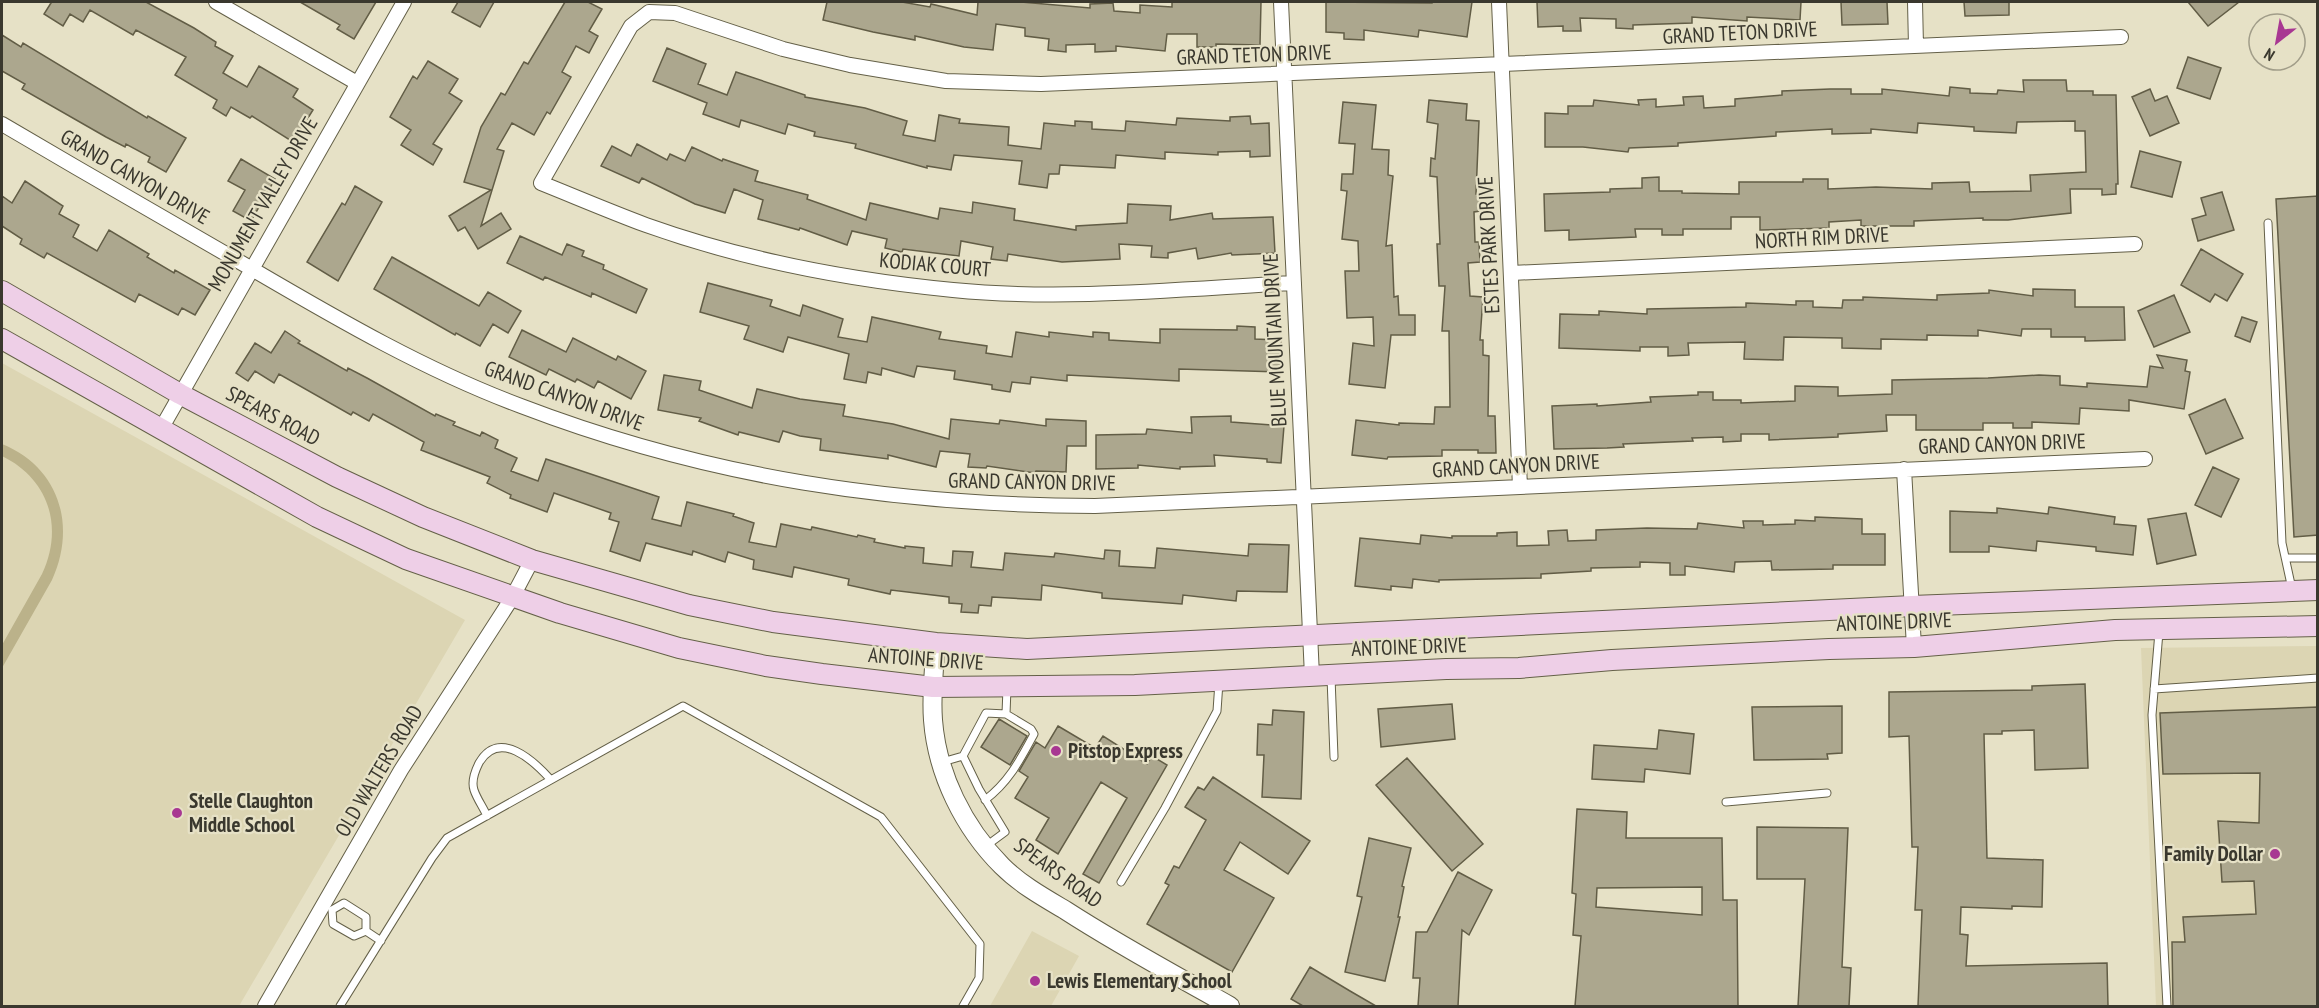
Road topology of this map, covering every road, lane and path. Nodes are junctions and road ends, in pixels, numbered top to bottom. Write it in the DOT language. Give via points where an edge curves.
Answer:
graph roads {
  1 [pos="216,2"];
  2 [pos="404,2"];
  3 [pos="1281,2"];
  4 [pos="1499,2"];
  5 [pos="1915,2"];
  6 [pos="2121,38"];
  7 [pos="1916,46"];
  8 [pos="1502,65"];
  9 [pos="1284,75"];
  10 [pos="357,83"];
  11 [pos="2,124"];
  12 [pos="585,201"];
  13 [pos="2268,224"];
  14 [pos="2135,244"];
  15 [pos="250,268"];
  16 [pos="1512,273"];
  17 [pos="1294,283"];
  18 [pos="2,291"];
  19 [pos="2,339"];
  20 [pos="180,394"];
  21 [pos="161,429"];
  22 [pos="2145,459"];
  23 [pos="1904,469"];
  24 [pos="1520,487"];
  25 [pos="1304,496"];
  26 [pos="2286,558"];
  27 [pos="2318,558"];
  28 [pos="532,560"];
  29 [pos="2318,590"];
  30 [pos="2293,591"];
  31 [pos="512,597"];
  32 [pos="2158,597"];
  33 [pos="1912,606"];
  34 [pos="2318,626"];
  35 [pos="2160,630"];
  36 [pos="1309,635"];
  37 [pos="936,643"];
  38 [pos="1914,647"];
  39 [pos="1321,675"];
  40 [pos="2318,678"];
  41 [pos="1219,682"];
  42 [pos="933,687"];
  43 [pos="1007,688"];
  44 [pos="2154,689"];
  45 [pos="1006,714"];
  46 [pos="963,756"];
  47 [pos="1334,757"];
  48 [pos="942,763"];
  49 [pos="551,780"];
  50 [pos="1827,793"];
  51 [pos="985,800"];
  52 [pos="1726,802"];
  53 [pos="487,816"];
  54 [pos="985,847"];
  55 [pos="1121,882"];
  56 [pos="328,908"];
  57 [pos="366,932"];
  58 [pos="381,941"];
  59 [pos="265,1006"];
  60 [pos="340,1006"];
  61 [pos="963,1006"];
  62 [pos="1230,1006"];
  63 [pos="2167,1006"];
  1 -- 10 [label="street"];
  2 -- 10 [label="street, MONUMENT VALLEY DRIVE"];
  3 -- 9 [label="street, BLUE MOUNTAIN DRIVE"];
  4 -- 8 [label="street, ESTES PARK DRIVE"];
  5 -- 7 [label="street"];
  6 -- 7 [label="street, GRAND TETON DRIVE"];
  7 -- 8 [label="street, GRAND TETON DRIVE"];
  8 -- 9 [label="street, GRAND TETON DRIVE"];
  8 -- 16 [label="street, ESTES PARK DRIVE"];
  9 -- 12 [label="street, GRAND TETON DRIVE" via="1041,84 946,81 828,60 741,37 675,13 650,12 631,26 541,183"];
  9 -- 17 [label="street, BLUE MOUNTAIN DRIVE"];
  10 -- 15 [label="street, MONUMENT VALLEY DRIVE"];
  11 -- 15 [label="street, GRAND CANYON DRIVE"];
  12 -- 17 [label="street, KODIAK COURT" via="647,225 798,267 954,291 1103,292"];
  13 -- 26 [label="lane" via="2282,543"];
  14 -- 16 [label="street, NORTH RIM DRIVE"];
  15 -- 20 [label="street, MONUMENT VALLEY DRIVE"];
  15 -- 25 [label="street, GRAND CANYON DRIVE" via="393,348 519,406 724,469 855,492 1017,506"];
  16 -- 24 [label="street, ESTES PARK DRIVE"];
  17 -- 25 [label="street, BLUE MOUNTAIN DRIVE"];
  18 -- 20 [label="main road, SPEARS ROAD"];
  19 -- 21 [label="main road"];
  20 -- 21 [label="street, MONUMENT VALLEY DRIVE"];
  20 -- 28 [label="main road, SPEARS ROAD" via="423,518"];
  21 -- 31 [label="main road" via="317,517 406,559"];
  22 -- 23 [label="street, GRAND CANYON DRIVE"];
  23 -- 24 [label="street, GRAND CANYON DRIVE"];
  23 -- 33 [label="street"];
  24 -- 25 [label="street, GRAND CANYON DRIVE"];
  25 -- 36 [label="street, BLUE MOUNTAIN DRIVE"];
  26 -- 27 [label="lane"];
  26 -- 30 [label="lane"];
  28 -- 31 [label="street, OLD WALTERS ROAD"];
  28 -- 37 [label="main road, ANTOINE DRIVE" via="700,608 795,626"];
  29 -- 30 [label="main road, ANTOINE DRIVE"];
  30 -- 32 [label="main road, ANTOINE DRIVE"];
  31 -- 42 [label="main road, ANTOINE DRIVE" via="679,648 777,668"];
  31 -- 56 [label="street, OLD WALTERS ROAD" via="401,770"];
  32 -- 33 [label="main road, ANTOINE DRIVE"];
  32 -- 35 [label="main road"];
  33 -- 36 [label="main road, ANTOINE DRIVE"];
  33 -- 38 [label="street"];
  34 -- 35 [label="main road, ANTOINE DRIVE"];
  35 -- 38 [label="main road, ANTOINE DRIVE" via="2115,630"];
  35 -- 44 [label="lane"];
  36 -- 37 [label="main road, ANTOINE DRIVE" via="1027,648"];
  36 -- 39 [label="street, BLUE MOUNTAIN DRIVE"];
  37 -- 42 [label="street, SPEARS ROAD"];
  38 -- 39 [label="main road, ANTOINE DRIVE"];
  39 -- 41 [label="main road, ANTOINE DRIVE"];
  39 -- 47 [label="lane"];
  40 -- 44 [label="lane"];
  41 -- 43 [label="main road, ANTOINE DRIVE"];
  41 -- 55 [label="lane" via="1217,711"];
  42 -- 43 [label="main road, ANTOINE DRIVE"];
  42 -- 48 [label="street, SPEARS ROAD" via="933,722"];
  43 -- 45 [label="lane"];
  44 -- 63 [label="lane" via="2152,715"];
  45 -- 46 [label="lane" via="986,713"];
  45 -- 51 [label="lane" via="1034,734 1012,775"];
  46 -- 48 [label="lane"];
  46 -- 51 [label="lane"];
  48 -- 54 [label="street, SPEARS ROAD" via="955,800"];
  49 -- 53 [label="lane"];
  49 -- 53 [label="lane" via="535,762 513,748 485,753 475,771 473,788"];
  49 -- 61 [label="lane" via="683,706 881,817 980,944 979,978"];
  50 -- 52 [label="lane"];
  51 -- 54 [label="lane" via="1005,832"];
  53 -- 58 [label="lane" via="447,838"];
  54 -- 62 [label="street, SPEARS ROAD" via="1032,890"];
  56 -- 57 [label="lane" via="333,924 354,936"];
  56 -- 57 [label="lane" via="344,903 366,916"];
  56 -- 59 [label="street, OLD WALTERS ROAD"];
  57 -- 58 [label="lane"];
  58 -- 60 [label="lane"];
}
